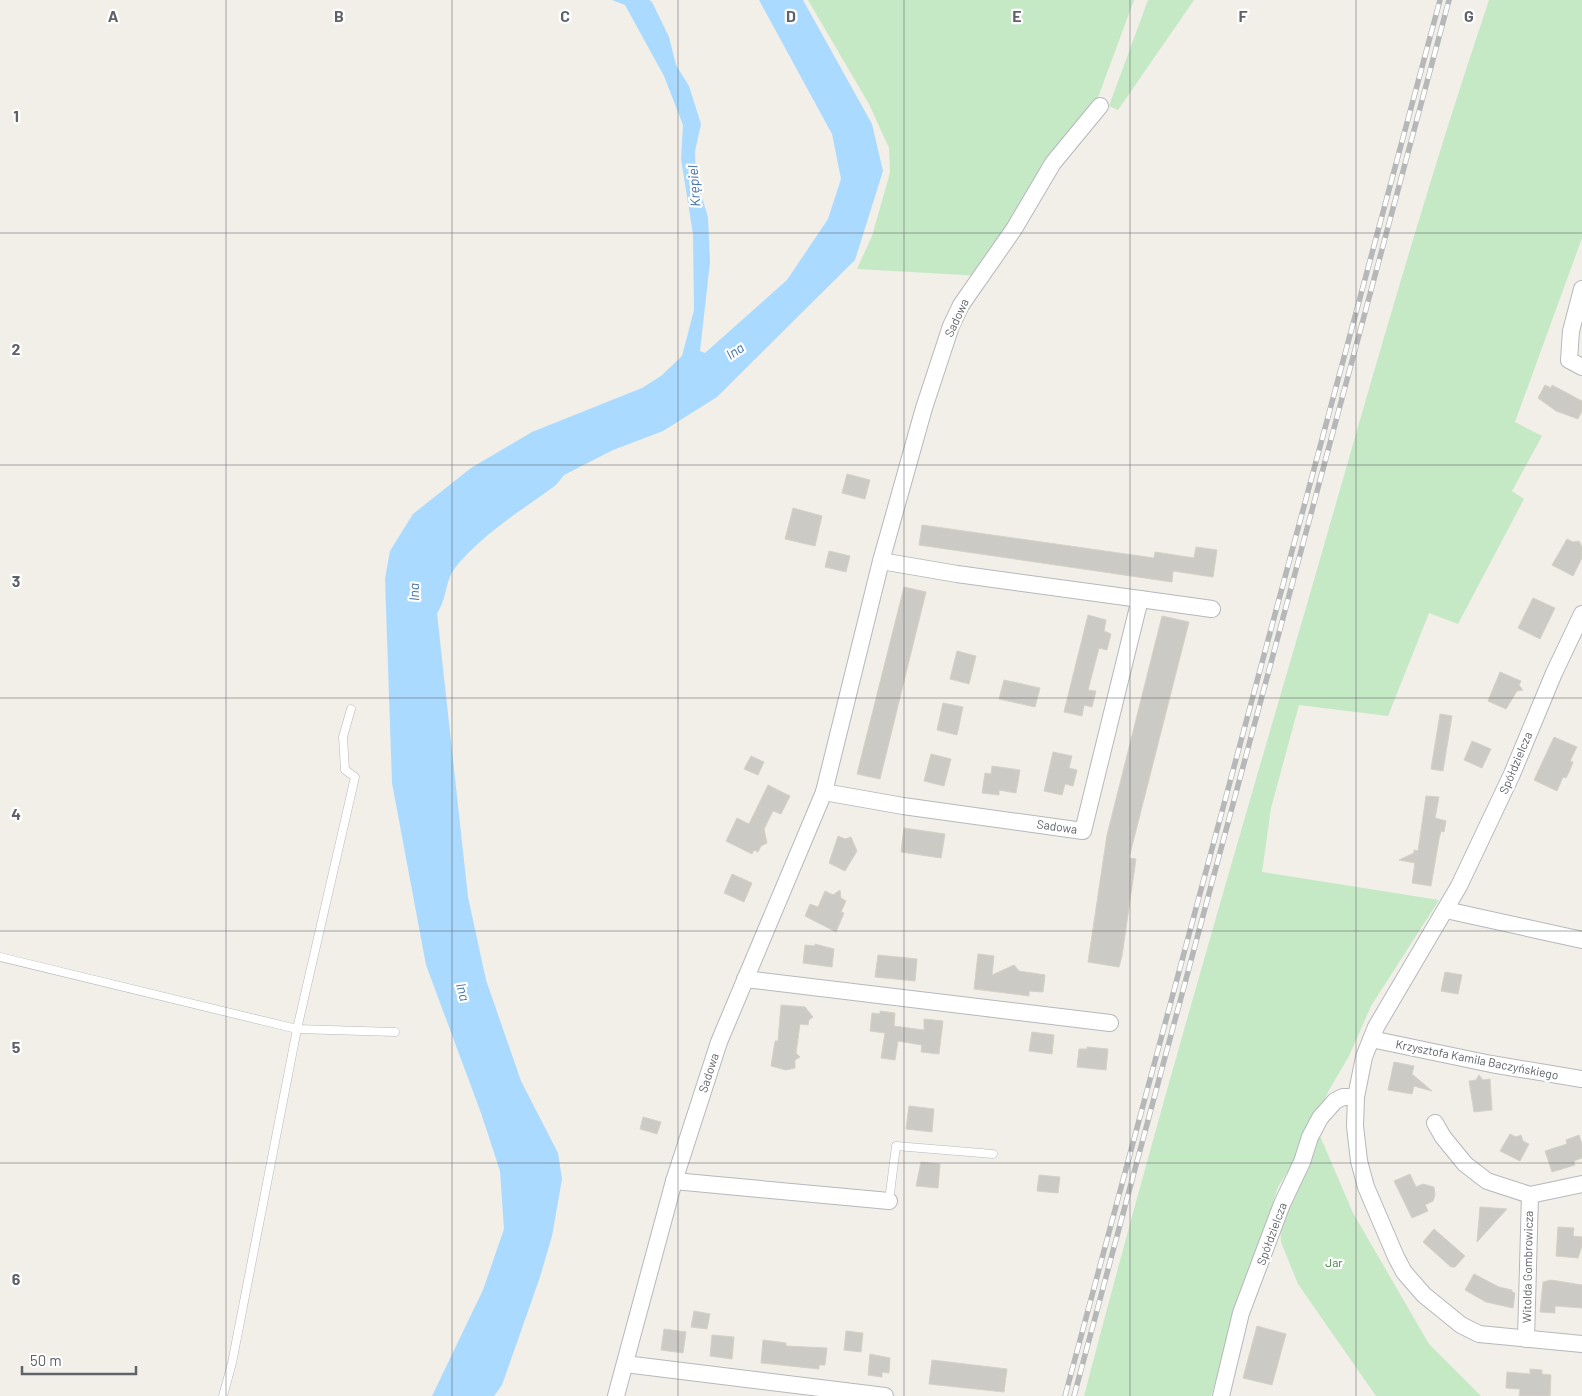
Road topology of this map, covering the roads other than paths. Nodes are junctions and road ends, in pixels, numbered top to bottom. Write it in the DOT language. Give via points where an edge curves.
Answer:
graph roads {
  1 [pos="1100,106"];
  2 [pos="1582,289"];
  3 [pos="1575,363"];
  4 [pos="881,562"];
  5 [pos="1140,599"];
  6 [pos="1212,609"];
  7 [pos="1582,614"];
  8 [pos="351,709"];
  9 [pos="824,792"];
  10 [pos="1446,910"];
  11 [pos="1582,940"];
  12 [pos="0,957"];
  13 [pos="745,979"];
  14 [pos="1110,1023"];
  15 [pos="297,1029"];
  16 [pos="395,1032"];
  17 [pos="1372,1039"];
  18 [pos="1582,1079"];
  19 [pos="1356,1097"];
  20 [pos="1435,1122"];
  21 [pos="993,1154"];
  22 [pos="674,1181"];
  23 [pos="1582,1184"];
  24 [pos="1530,1195"];
  25 [pos="889,1201"];
  26 [pos="1526,1339"];
  27 [pos="1582,1344"];
  28 [pos="625,1364"];
  29 [pos="223,1396"];
  30 [pos="616,1396"];
  31 [pos="884,1396"];
  32 [pos="1220,1396"];
  1 -- 4 [label="street, Sadowa" via="1053,163 1014,229 961,305 924,408"];
  2 -- 3 [label="street" via="1571,331"];
  4 -- 5 [label="street"];
  4 -- 9 [label="street, Sadowa"];
  5 -- 6 [label="street"];
  5 -- 9 [label="street, Sadowa" via="1083,831"];
  7 -- 10 [label="street, Spółdzielcza" via="1512,774"];
  8 -- 15 [label="lane" via="343,737 345,770 354,777"];
  9 -- 13 [label="street, Sadowa"];
  10 -- 11 [label="street"];
  10 -- 17 [label="street, Spółdzielcza" via="1376,1027"];
  12 -- 15 [label="lane"];
  13 -- 14 [label="street"];
  13 -- 22 [label="street, Sadowa" via="719,1042"];
  15 -- 16 [label="lane"];
  15 -- 29 [label="lane"];
  17 -- 18 [label="street, Krzysztofa Kamila Baczyńskiego"];
  17 -- 19 [label="street, Witolda Gombrowicza" via="1364,1057"];
  19 -- 26 [label="street, Witolda Gombrowicza" via="1355,1126 1366,1187 1404,1272 1424,1295 1461,1325 1479,1334"];
  19 -- 32 [label="street, Spółdzielcza" via="1335,1101 1320,1118 1310,1137 1241,1313"];
  20 -- 24 [label="street, Witolda Gombrowicza" via="1464,1164 1487,1181"];
  21 -- 25 [label="lane" via="896,1146"];
  22 -- 25 [label="street"];
  22 -- 28 [label="street, Sadowa"];
  23 -- 24 [label="street, Witolda Gombrowicza"];
  24 -- 26 [label="street, Witolda Gombrowicza"];
  26 -- 27 [label="street, Witolda Gombrowicza"];
  28 -- 30 [label="street, Sadowa"];
  28 -- 31 [label="street"];
}
